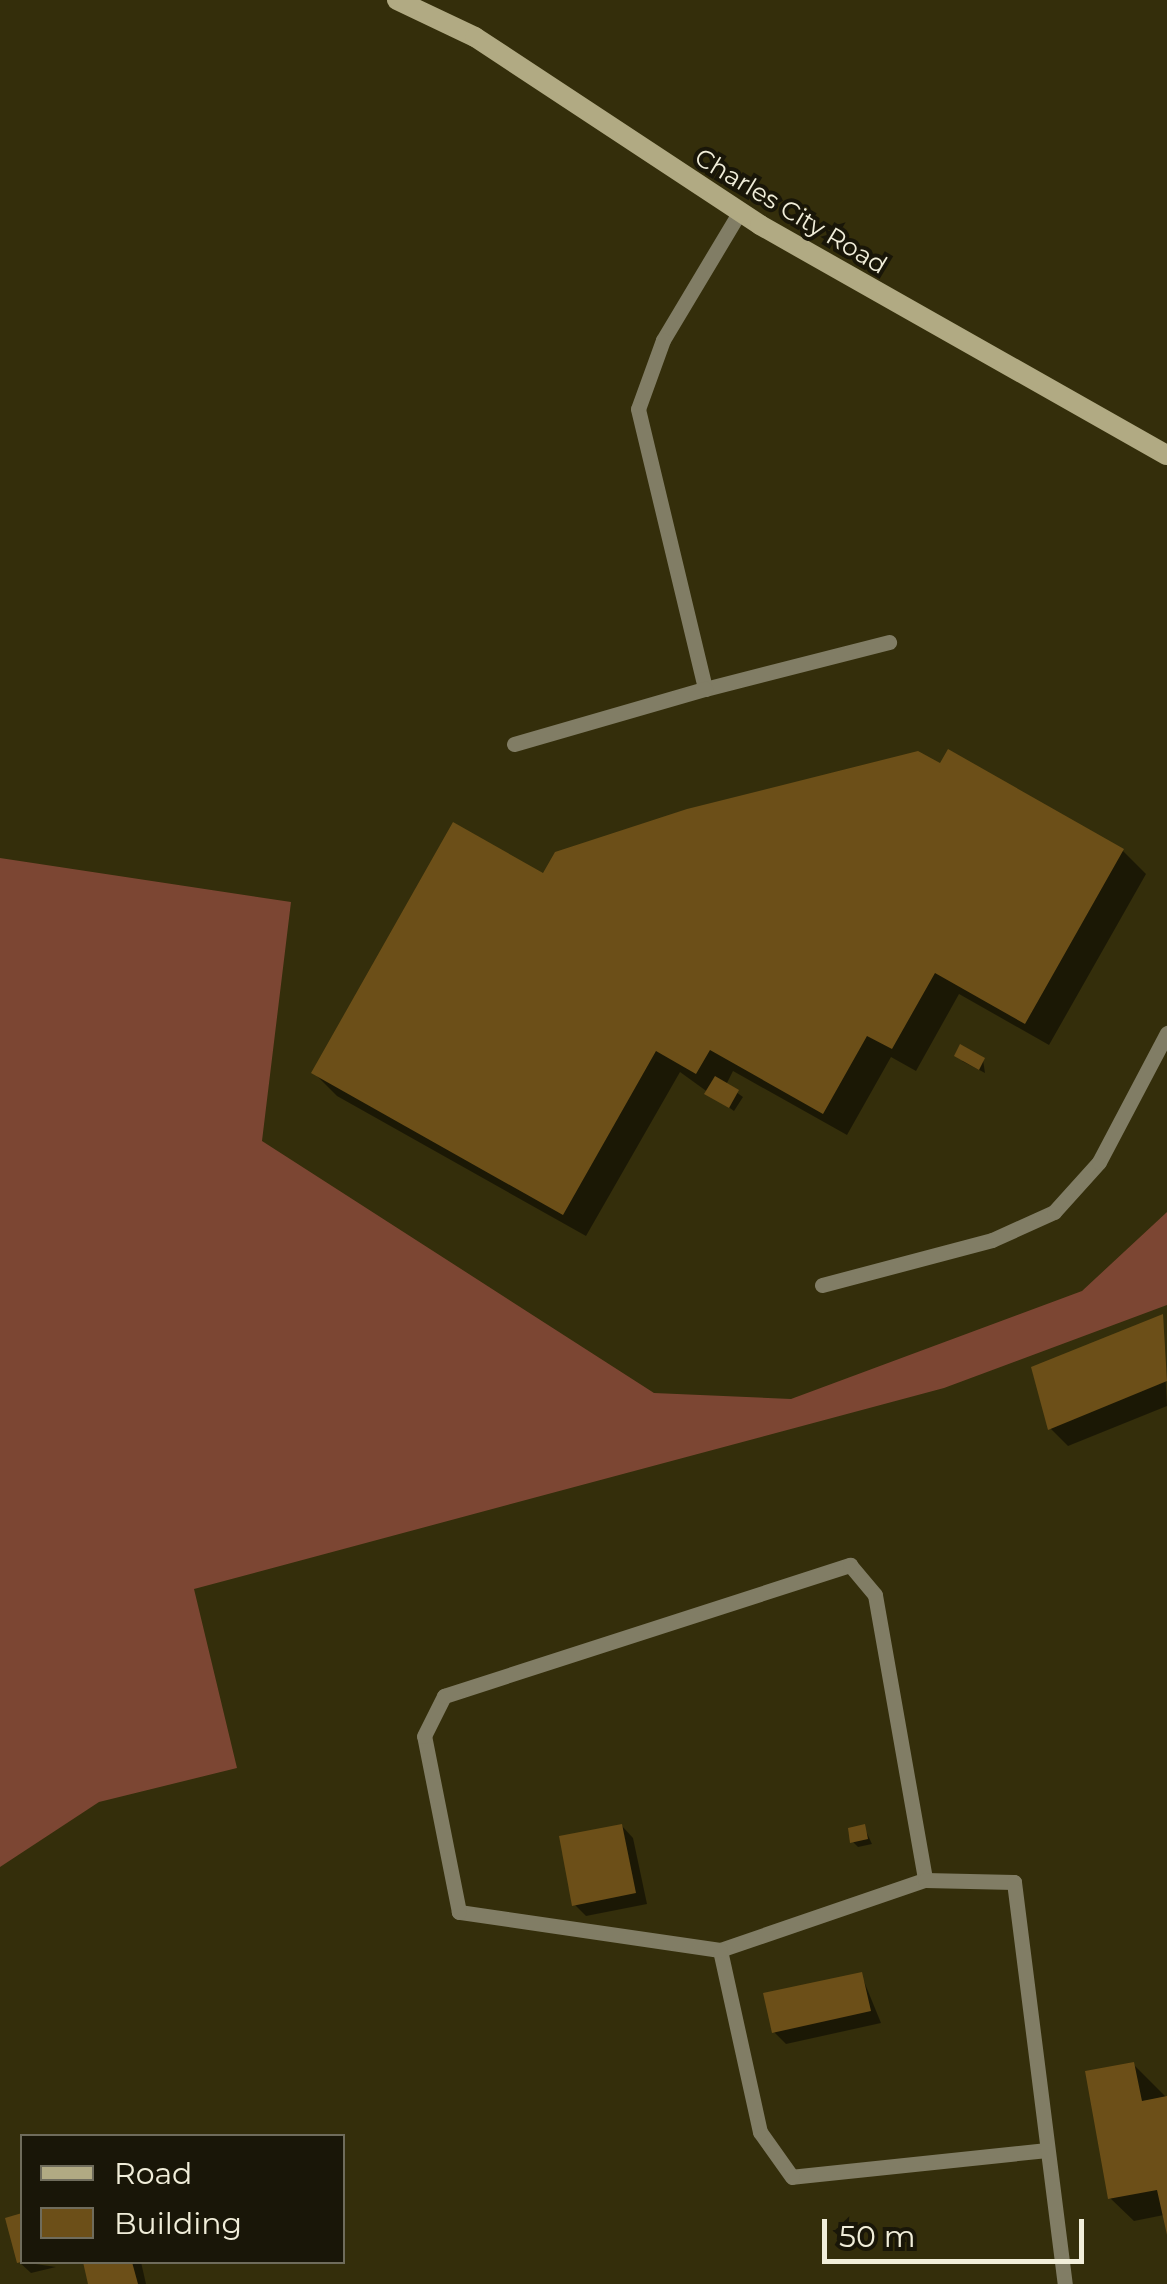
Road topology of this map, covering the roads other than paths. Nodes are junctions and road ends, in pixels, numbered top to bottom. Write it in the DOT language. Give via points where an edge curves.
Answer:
graph roads {
  1 [pos="397,0"];
  2 [pos="740,213"];
  3 [pos="1167,455"];
  4 [pos="889,642"];
  5 [pos="705,690"];
  6 [pos="514,744"];
  7 [pos="1167,1033"];
  8 [pos="822,1285"];
  9 [pos="925,1880"];
  10 [pos="720,1950"];
  11 [pos="1047,2150"];
  12 [pos="1064,2284"];
  1 -- 2 [label="main road, Charles City Road" via="491,47"];
  2 -- 3 [label="main road, Charles City Road"];
  2 -- 5 [label="lane" via="663,340 638,409"];
  4 -- 5 [label="lane"];
  5 -- 6 [label="lane"];
  7 -- 8 [label="lane" via="1099,1162 1054,1212 992,1240"];
  9 -- 10 [label="lane"];
  9 -- 10 [label="lane" via="875,1595 850,1566 444,1696 424,1736 459,1912"];
  9 -- 11 [label="lane" via="1014,1882"];
  10 -- 11 [label="lane" via="760,2132 792,2177"];
  11 -- 12 [label="lane"];
}
